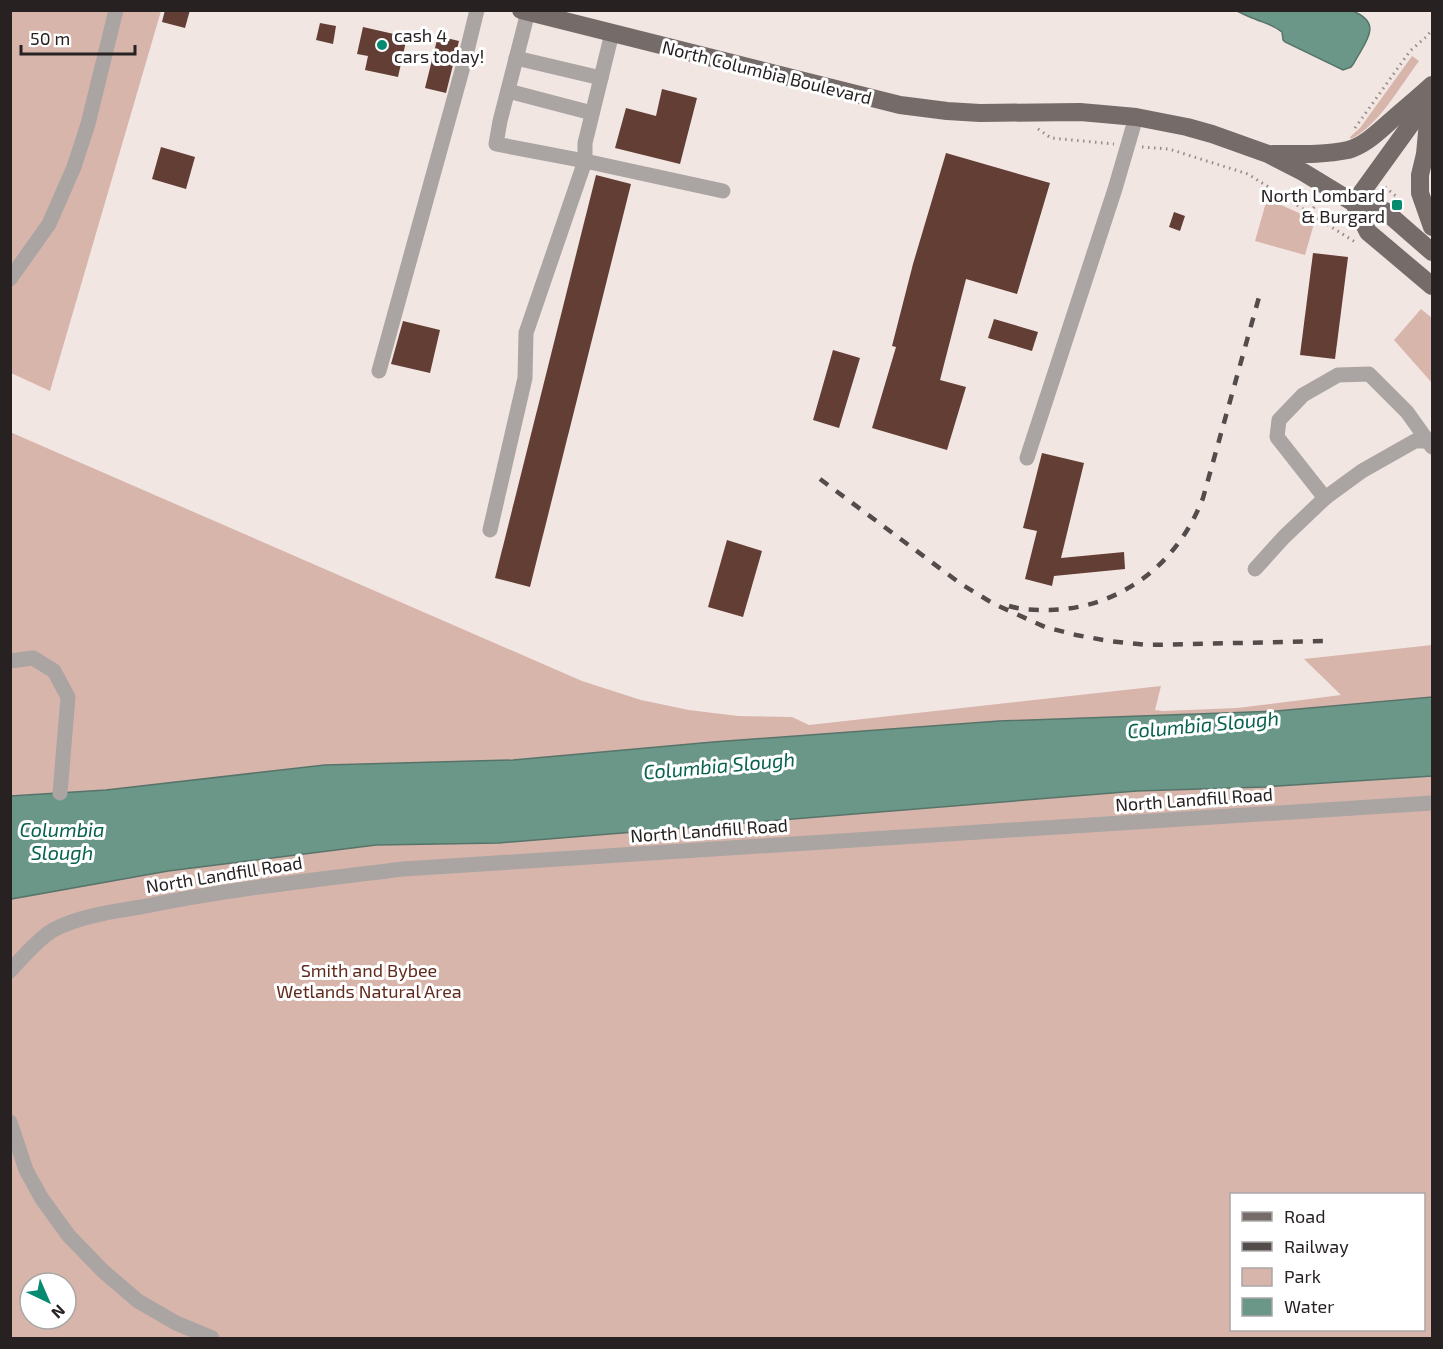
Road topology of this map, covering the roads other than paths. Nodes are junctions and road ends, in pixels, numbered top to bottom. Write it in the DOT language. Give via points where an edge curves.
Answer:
graph roads {
  1 [pos="116,10"];
  2 [pos="477,10"];
  3 [pos="524,11"];
  4 [pos="612,33"];
  5 [pos="516,58"];
  6 [pos="601,78"];
  7 [pos="508,90"];
  8 [pos="1432,93"];
  9 [pos="592,113"];
  10 [pos="1136,117"];
  11 [pos="1268,154"];
  12 [pos="585,161"];
  13 [pos="723,190"];
  14 [pos="1354,203"];
  15 [pos="1432,227"];
  16 [pos="1432,252"];
  17 [pos="10,279"];
  18 [pos="1432,286"];
  19 [pos="379,371"];
  20 [pos="1431,443"];
  21 [pos="1027,458"];
  22 [pos="1325,498"];
  23 [pos="490,530"];
  24 [pos="1255,569"];
  25 [pos="10,661"];
  26 [pos="60,793"];
  27 [pos="1432,803"];
  28 [pos="10,971"];
  29 [pos="10,1122"];
  30 [pos="10,1163"];
  31 [pos="26,1170"];
  32 [pos="212,1338"];
  1 -- 17 [label="street" via="74,167 49,224"];
  2 -- 19 [label="street"];
  3 -- 4 [label="main road, North Columbia Boulevard"];
  3 -- 5 [label="street"];
  4 -- 6 [label="street"];
  4 -- 10 [label="main road, North Columbia Boulevard" via="900,105 946,111 1080,112"];
  5 -- 6 [label="street"];
  5 -- 7 [label="street"];
  6 -- 9 [label="street"];
  7 -- 9 [label="street"];
  7 -- 12 [label="street" via="496,144"];
  8 -- 11 [label="main road" via="1375,135 1347,150"];
  8 -- 14 [label="main road"];
  8 -- 15 [label="main road" via="1420,193"];
  9 -- 12 [label="street"];
  10 -- 11 [label="main road, North Columbia Boulevard" via="1196,129"];
  10 -- 21 [label="street"];
  11 -- 14 [label="main road, North Columbia Boulevard"];
  12 -- 13 [label="street"];
  12 -- 23 [label="street" via="526,333 525,378"];
  14 -- 16 [label="main road, North Columbia Boulevard" via="1385,211"];
  14 -- 18 [label="main road" via="1368,232"];
  20 -- 22 [label="street" via="1415,441 1362,471"];
  20 -- 22 [label="street" via="1369,374 1338,375 1303,395 1279,420 1277,437"];
  22 -- 24 [label="street"];
  25 -- 26 [label="street" via="33,658 40,662 54,671 69,697"];
  27 -- 28 [label="street, North Landfill Road" via="358,874 236,889 87,917 50,932"];
  29 -- 31 [label="street"];
  30 -- 31 [label="street"];
  31 -- 32 [label="street" via="69,1236 103,1271 138,1301"];
}
